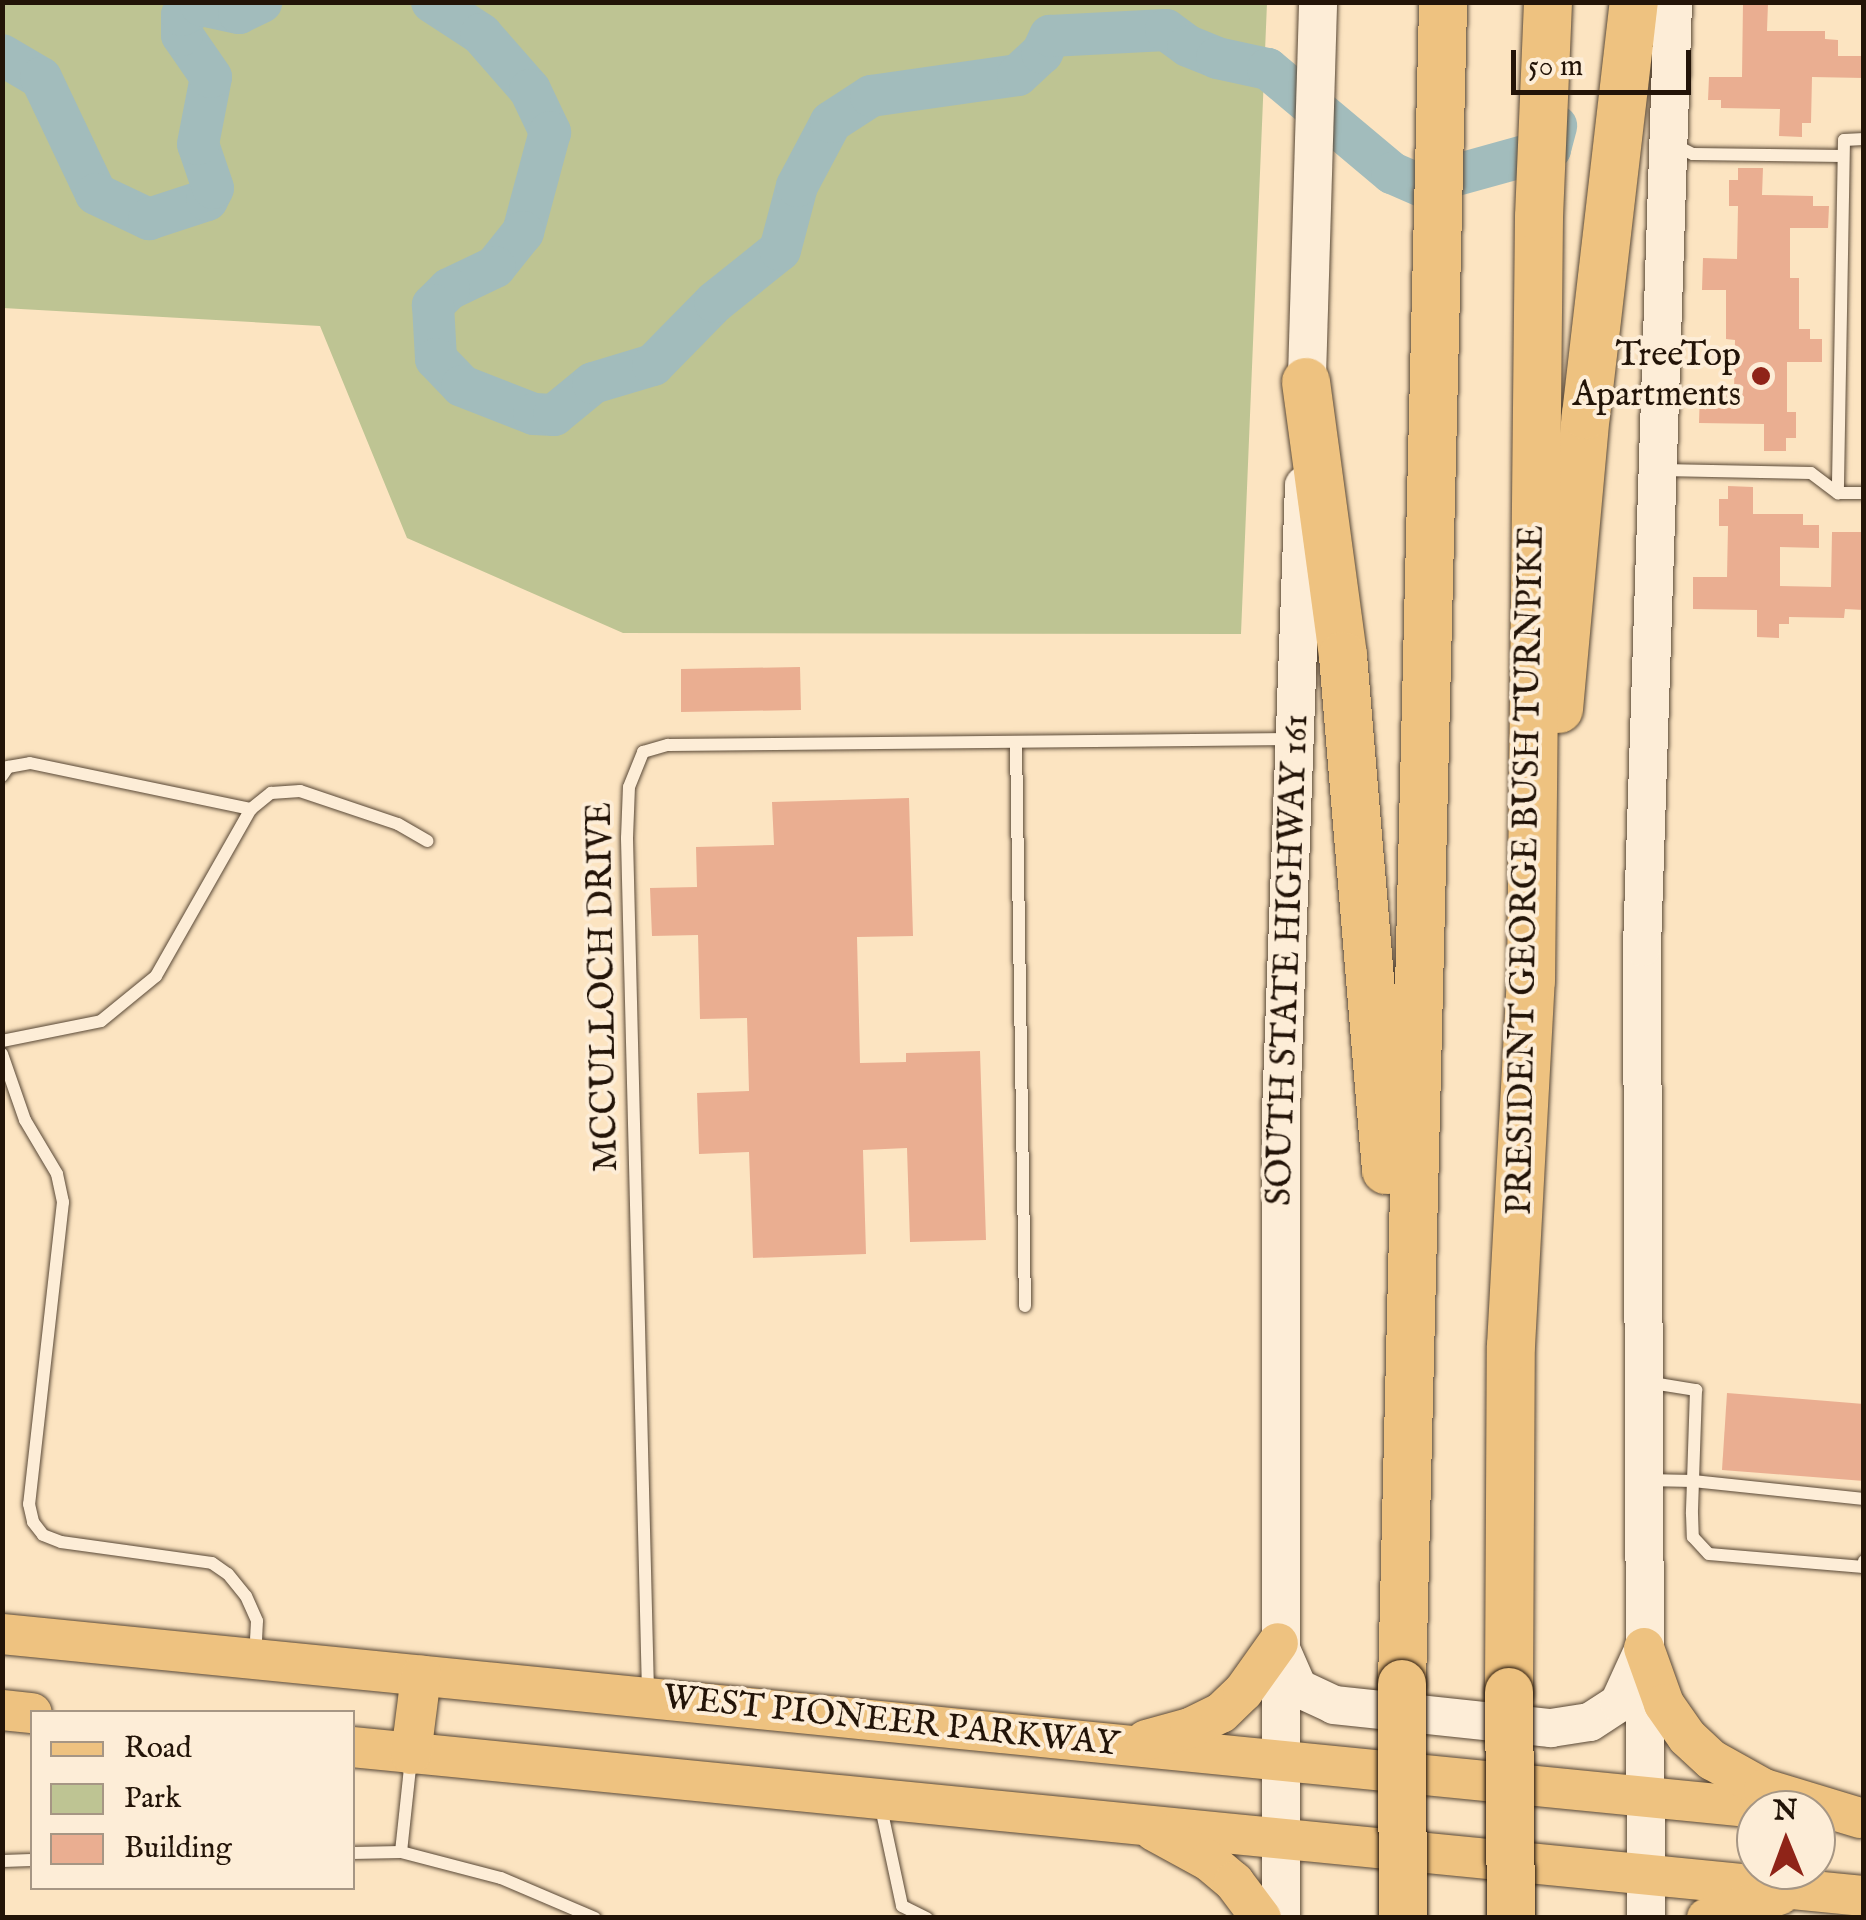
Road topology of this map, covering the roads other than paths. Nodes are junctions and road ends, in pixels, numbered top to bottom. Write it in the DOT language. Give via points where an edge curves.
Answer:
graph roads {
  1 [pos="1318,2"];
  2 [pos="1442,2"];
  3 [pos="1548,2"];
  4 [pos="1634,2"];
  5 [pos="1672,2"];
  6 [pos="1864,140"];
  7 [pos="1669,141"];
  8 [pos="1843,156"];
  9 [pos="1306,382"];
  10 [pos="1654,470"];
  11 [pos="1838,493"];
  12 [pos="1864,493"];
  13 [pos="1297,739"];
  14 [pos="1016,742"];
  15 [pos="2,776"];
  16 [pos="251,808"];
  17 [pos="427,841"];
  18 [pos="1531,981"];
  19 [pos="2,1041"];
  20 [pos="2,1054"];
  21 [pos="1025,1306"];
  22 [pos="1408,1347"];
  23 [pos="1643,1381"];
  24 [pos="1643,1480"];
  25 [pos="1693,1481"];
  26 [pos="1864,1499"];
  27 [pos="1864,1560"];
  28 [pos="2,1634"];
  29 [pos="1278,1642"];
  30 [pos="1644,1648"];
  31 [pos="254,1660"];
  32 [pos="421,1676"];
  33 [pos="648,1698"];
  34 [pos="2,1710"];
  35 [pos="30,1713"];
  36 [pos="1127,1745"];
  37 [pos="355,1747"];
  38 [pos="412,1754"];
  39 [pos="1282,1759"];
  40 [pos="1644,1796"];
  41 [pos="879,1799"];
  42 [pos="1736,1806"];
  43 [pos="1836,1816"];
  44 [pos="1862,1819"];
  45 [pos="1131,1823"];
  46 [pos="1280,1836"];
  47 [pos="401,1852"];
  48 [pos="355,1853"];
  49 [pos="30,1860"];
  50 [pos="2,1861"];
  51 [pos="1644,1871"];
  52 [pos="1736,1881"];
  53 [pos="1802,1890"];
  54 [pos="1814,1890"];
  55 [pos="1864,1896"];
  56 [pos="594,1918"];
  57 [pos="927,1918"];
  58 [pos="1261,1918"];
  59 [pos="1282,1918"];
  60 [pos="1404,1918"];
  61 [pos="1511,1918"];
  62 [pos="1646,1918"];
  63 [pos="1707,1918"];
  1 -- 9 [label="main road, SOUTH STATE HIGHWAY 161"];
  2 -- 22 [label="highway"];
  3 -- 18 [label="highway, PRESIDENT GEORGE BUSH TURNPIKE" via="1539,217"];
  4 -- 18 [label="highway"];
  5 -- 7 [label="main road"];
  6 -- 8 [label="lane" via="1844,140"];
  7 -- 8 [label="lane" via="1693,154"];
  7 -- 10 [label="main road"];
  8 -- 11 [label="lane"];
  9 -- 13 [label="main road, SOUTH STATE HIGHWAY 161"];
  9 -- 22 [label="highway" via="1344,656 1385,1160"];
  10 -- 11 [label="lane" via="1811,473"];
  10 -- 23 [label="main road" via="1642,946"];
  11 -- 12 [label="lane"];
  13 -- 14 [label="lane, MCCULLOCH DRIVE"];
  13 -- 29 [label="main road, SOUTH STATE HIGHWAY 161" via="1281,1112"];
  14 -- 21 [label="lane"];
  14 -- 33 [label="lane, MCCULLOCH DRIVE" via="668,745 644,752 629,787"];
  15 -- 16 [label="lane" via="30,763"];
  16 -- 17 [label="lane" via="271,792 300,791 398,824"];
  16 -- 19 [label="lane" via="156,976 102,1021"];
  18 -- 61 [label="highway, PRESIDENT GEORGE BUSH TURNPIKE, bridge" via="1511,1346"];
  20 -- 31 [label="lane" via="25,1120 57,1174 63,1202 29,1504 33,1522 61,1542 212,1563 246,1596 257,1622"];
  22 -- 60 [label="highway, bridge"];
  23 -- 24 [label="main road"];
  23 -- 25 [label="lane" via="1696,1390"];
  24 -- 25 [label="lane"];
  24 -- 30 [label="main road"];
  25 -- 26 [label="lane"];
  25 -- 27 [label="lane" via="1693,1537 1708,1554 1863,1566"];
  28 -- 31 [label="main road, WEST PIONEER PARKWAY"];
  29 -- 30 [label="main road" via="1298,1688 1334,1705 1551,1728 1590,1722 1619,1703"];
  29 -- 36 [label="main road" via="1220,1713"];
  29 -- 39 [label="main road, SOUTH STATE HIGHWAY 161"];
  30 -- 40 [label="main road"];
  30 -- 44 [label="main road" via="1664,1704 1712,1760 1764,1789"];
  31 -- 32 [label="main road, WEST PIONEER PARKWAY"];
  32 -- 33 [label="main road, WEST PIONEER PARKWAY"];
  32 -- 38 [label="main road"];
  33 -- 36 [label="main road, WEST PIONEER PARKWAY"];
  34 -- 35 [label="main road"];
  36 -- 39 [label="main road, WEST PIONEER PARKWAY"];
  37 -- 38 [label="main road"];
  38 -- 41 [label="main road"];
  38 -- 47 [label="lane"];
  39 -- 40 [label="main road, WEST PIONEER PARKWAY"];
  39 -- 46 [label="main road, SOUTH STATE HIGHWAY 161"];
  40 -- 42 [label="main road, WEST PIONEER PARKWAY"];
  40 -- 51 [label="main road"];
  41 -- 45 [label="main road"];
  41 -- 57 [label="lane" via="902,1906"];
  43 -- 44 [label="main road"];
  45 -- 46 [label="main road"];
  45 -- 58 [label="main road" via="1209,1862"];
  46 -- 51 [label="main road"];
  46 -- 59 [label="main road, SOUTH STATE HIGHWAY 161"];
  47 -- 48 [label="lane"];
  47 -- 56 [label="lane" via="502,1878"];
  49 -- 50 [label="lane"];
  51 -- 52 [label="main road"];
  51 -- 62 [label="main road"];
  53 -- 63 [label="main road"];
  54 -- 55 [label="main road"];
}
